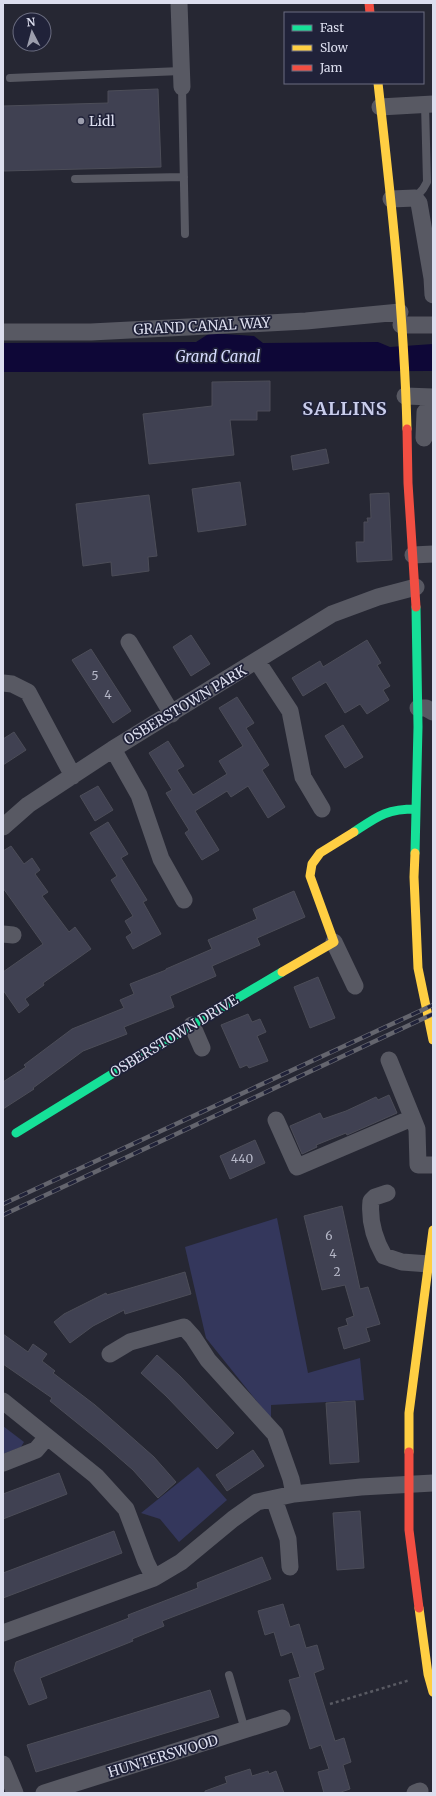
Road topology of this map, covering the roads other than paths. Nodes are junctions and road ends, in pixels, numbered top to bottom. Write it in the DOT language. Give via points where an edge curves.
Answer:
graph roads {
  1 [pos="178,3"];
  2 [pos="10,78"];
  3 [pos="181,79"];
  4 [pos="378,84"];
  5 [pos="429,104"];
  6 [pos="380,107"];
  7 [pos="184,177"];
  8 [pos="75,179"];
  9 [pos="430,182"];
  10 [pos="415,198"];
  11 [pos="391,199"];
  12 [pos="185,234"];
  13 [pos="433,295"];
  14 [pos="401,324"];
  15 [pos="433,325"];
  16 [pos="3,332"];
  17 [pos="405,396"];
  18 [pos="433,397"];
  19 [pos="433,412"];
  20 [pos="424,438"];
  21 [pos="433,554"];
  22 [pos="413,555"];
  23 [pos="416,588"];
  24 [pos="129,642"];
  25 [pos="257,661"];
  26 [pos="3,683"];
  27 [pos="425,710"];
  28 [pos="172,714"];
  29 [pos="113,749"];
  30 [pos="73,776"];
  31 [pos="322,809"];
  32 [pos="416,809"];
  33 [pos="3,827"];
  34 [pos="184,900"];
  35 [pos="334,942"];
  36 [pos="355,986"];
  37 [pos="192,1025"];
  38 [pos="433,1040"];
  39 [pos="202,1048"];
  40 [pos="389,1060"];
  41 [pos="412,1118"];
  42 [pos="276,1120"];
  43 [pos="16,1133"];
  44 [pos="433,1165"];
  45 [pos="387,1193"];
  46 [pos="433,1230"];
  47 [pos="430,1275"];
  48 [pos="110,1354"];
  49 [pos="3,1401"];
  50 [pos="47,1437"];
  51 [pos="3,1463"];
  52 [pos="433,1483"];
  53 [pos="409,1485"];
  54 [pos="294,1494"];
  55 [pos="274,1499"];
  56 [pos="290,1567"];
  57 [pos="154,1578"];
  58 [pos="3,1633"];
  59 [pos="229,1674"];
  60 [pos="433,1692"];
  61 [pos="282,1718"];
  62 [pos="245,1730"];
  63 [pos="3,1764"];
  64 [pos="15,1793"];
  65 [pos="44,1793"];
  1 -- 3 [label="street"];
  2 -- 3 [label="lane"];
  3 -- 7 [label="lane"];
  4 -- 6 [label="street"];
  5 -- 6 [label="street"];
  5 -- 9 [label="lane"];
  6 -- 11 [label="street"];
  7 -- 8 [label="lane"];
  7 -- 12 [label="lane"];
  9 -- 10 [label="lane"];
  10 -- 11 [label="street"];
  10 -- 13 [label="street" via="419,203 425,231"];
  11 -- 14 [label="street"];
  14 -- 15 [label="street, GRAND CANAL WAY"];
  14 -- 16 [label="street, GRAND CANAL WAY" via="306,321 91,332"];
  14 -- 17 [label="street"];
  17 -- 18 [label="street"];
  17 -- 22 [label="street"];
  19 -- 20 [label="street" via="425,412"];
  21 -- 22 [label="street"];
  22 -- 23 [label="street"];
  23 -- 25 [label="street, OSBERSTOWN PARK" via="378,597 332,614"];
  23 -- 27 [label="street"];
  24 -- 28 [label="street"];
  25 -- 28 [label="street, OSBERSTOWN PARK"];
  25 -- 31 [label="street, OSBERSTOWN PARK" via="290,711 303,777"];
  26 -- 30 [label="street" via="12,684 28,692"];
  27 -- 32 [label="street"];
  28 -- 29 [label="street, OSBERSTOWN PARK"];
  29 -- 30 [label="street, OSBERSTOWN PARK"];
  29 -- 34 [label="street, OSBERSTOWN PARK" via="139,795 160,859"];
  30 -- 33 [label="street, OSBERSTOWN PARK" via="28,805"];
  32 -- 35 [label="street" via="383,813 320,853 312,864 310,876"];
  32 -- 38 [label="street" via="414,909 418,968"];
  35 -- 36 [label="street"];
  35 -- 37 [label="street, OSBERSTOWN DRIVE"];
  37 -- 39 [label="street"];
  37 -- 43 [label="street, OSBERSTOWN DRIVE"];
  40 -- 41 [label="street"];
  41 -- 42 [label="street" via="297,1167"];
  41 -- 44 [label="street" via="417,1129 418,1164"];
  45 -- 47 [label="street" via="375,1196 371,1201 370,1209 377,1243 384,1256"];
  46 -- 47 [label="street"];
  47 -- 53 [label="street" via="409,1413"];
  48 -- 54 [label="street" via="130,1342 184,1327 208,1360 275,1434"];
  49 -- 50 [label="street"];
  50 -- 51 [label="street" via="36,1450"];
  50 -- 57 [label="street" via="96,1476 126,1509"];
  52 -- 53 [label="street"];
  53 -- 54 [label="street"];
  53 -- 60 [label="street" via="409,1536 428,1674"];
  54 -- 55 [label="street"];
  55 -- 56 [label="street" via="288,1539"];
  55 -- 57 [label="street" via="257,1502 182,1562"];
  57 -- 58 [label="street"];
  59 -- 62 [label="lane"];
  61 -- 62 [label="street, HUNTERSWOOD"];
  62 -- 65 [label="street, HUNTERSWOOD"];
  63 -- 64 [label="street"];
}
